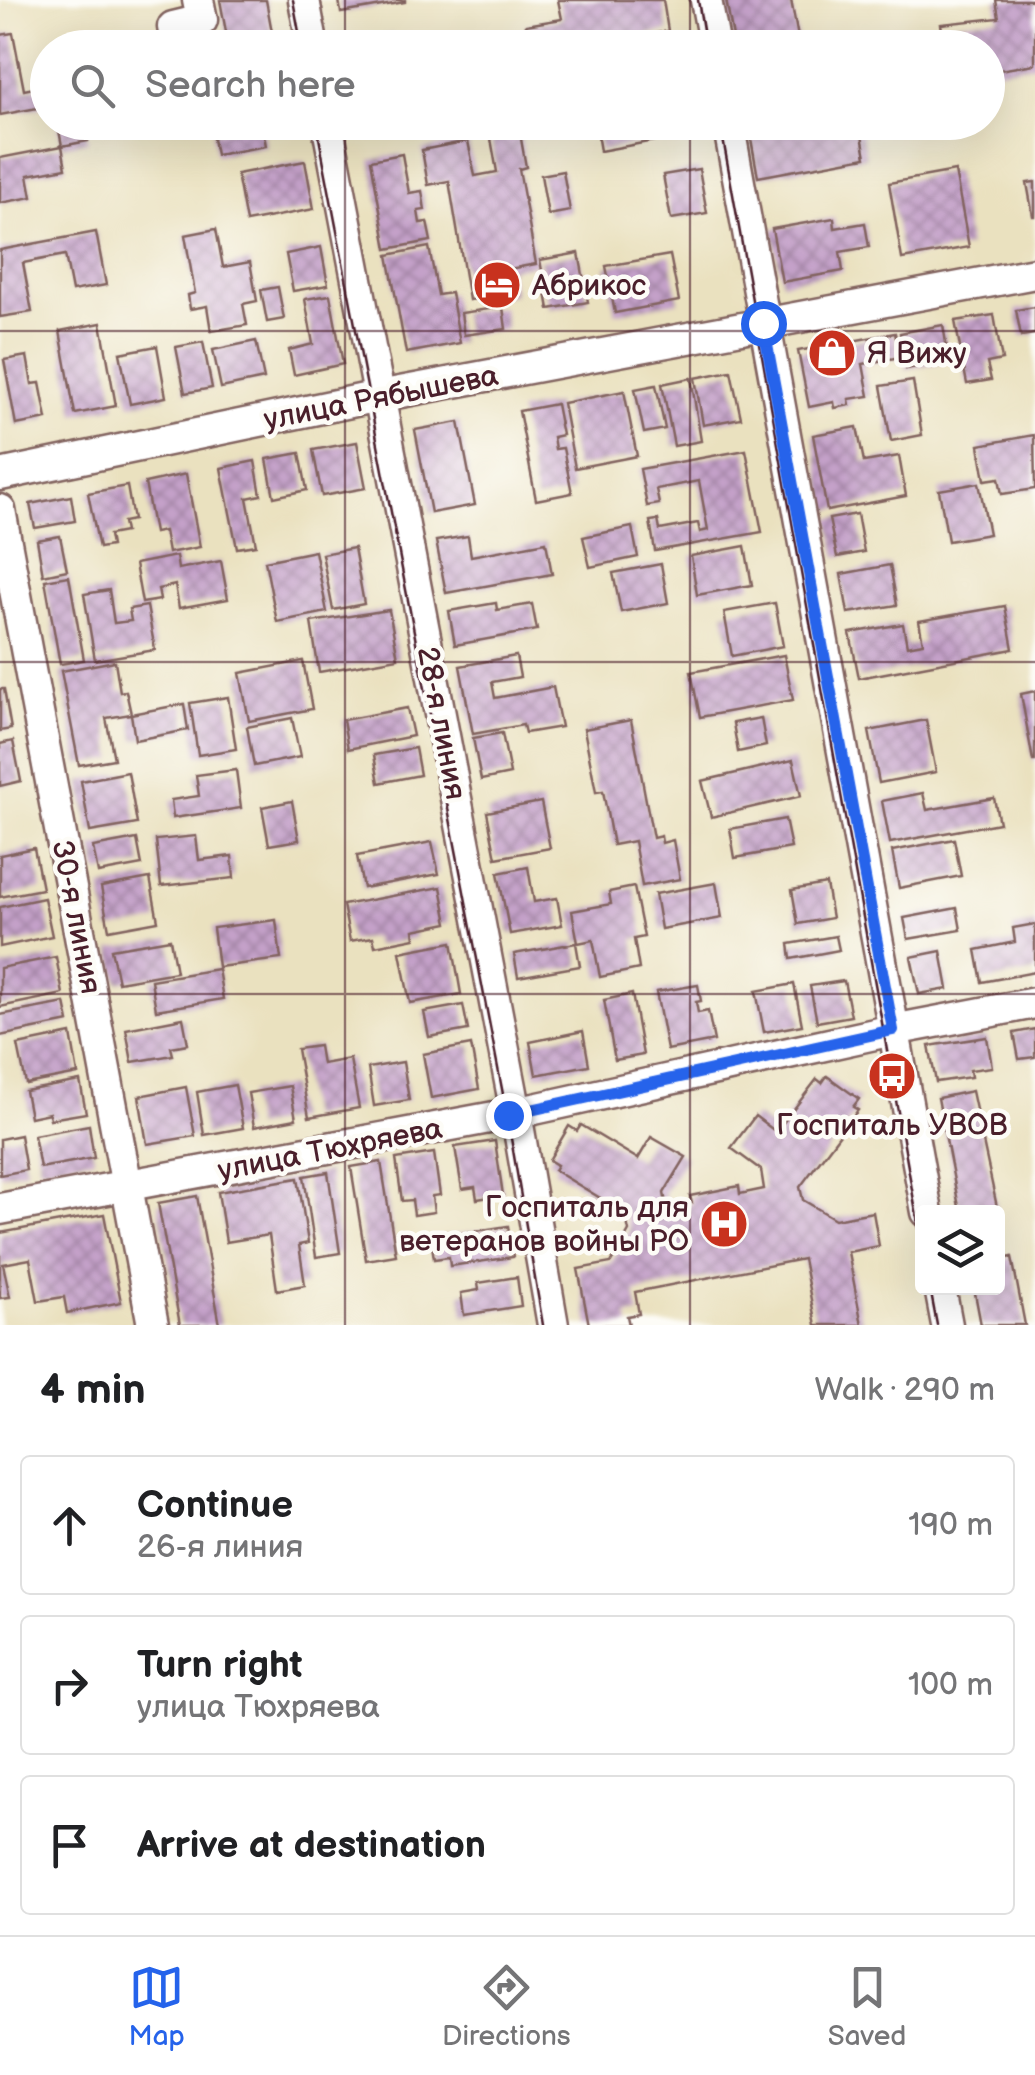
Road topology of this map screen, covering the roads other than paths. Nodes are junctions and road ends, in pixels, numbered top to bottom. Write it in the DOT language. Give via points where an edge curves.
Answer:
graph roads {
  1 [pos="198,0"];
  2 [pos="304,0"];
  3 [pos="706,0"];
  4 [pos="174,30"];
  5 [pos="309,30"];
  6 [pos="712,30"];
  7 [pos="330,140"];
  8 [pos="731,140"];
  9 [pos="1035,274"];
  10 [pos="763,323"];
  11 [pos="379,396"];
  12 [pos="0,475"];
  13 [pos="0,510"];
  14 [pos="1035,1003"];
  15 [pos="893,1030"];
  16 [pos="516,1113"];
  17 [pos="128,1187"];
  18 [pos="925,1205"];
  19 [pos="0,1209"];
  20 [pos="941,1295"];
  21 [pos="153,1325"];
  22 [pos="553,1325"];
  23 [pos="947,1325"];
  1 -- 4 [label="street" via="202,20"];
  2 -- 5 [label="street"];
  3 -- 6 [label="street"];
  7 -- 11 [label="street, 28-я линия"];
  8 -- 10 [label="street"];
  9 -- 10 [label="street, улица Рябышева"];
  10 -- 11 [label="street, улица Рябышева"];
  10 -- 15 [label="street"];
  11 -- 12 [label="street, улица Рябышева"];
  11 -- 16 [label="street, 28-я линия"];
  13 -- 17 [label="street, 30-я линия"];
  14 -- 15 [label="street, улица Тюхряева"];
  15 -- 16 [label="street, улица Тюхряева"];
  15 -- 18 [label="street"];
  16 -- 17 [label="street, улица Тюхряева"];
  16 -- 22 [label="street, 28-я линия"];
  17 -- 19 [label="street, улица Тюхряева"];
  17 -- 21 [label="street, 30-я линия"];
  20 -- 23 [label="street"];
}
